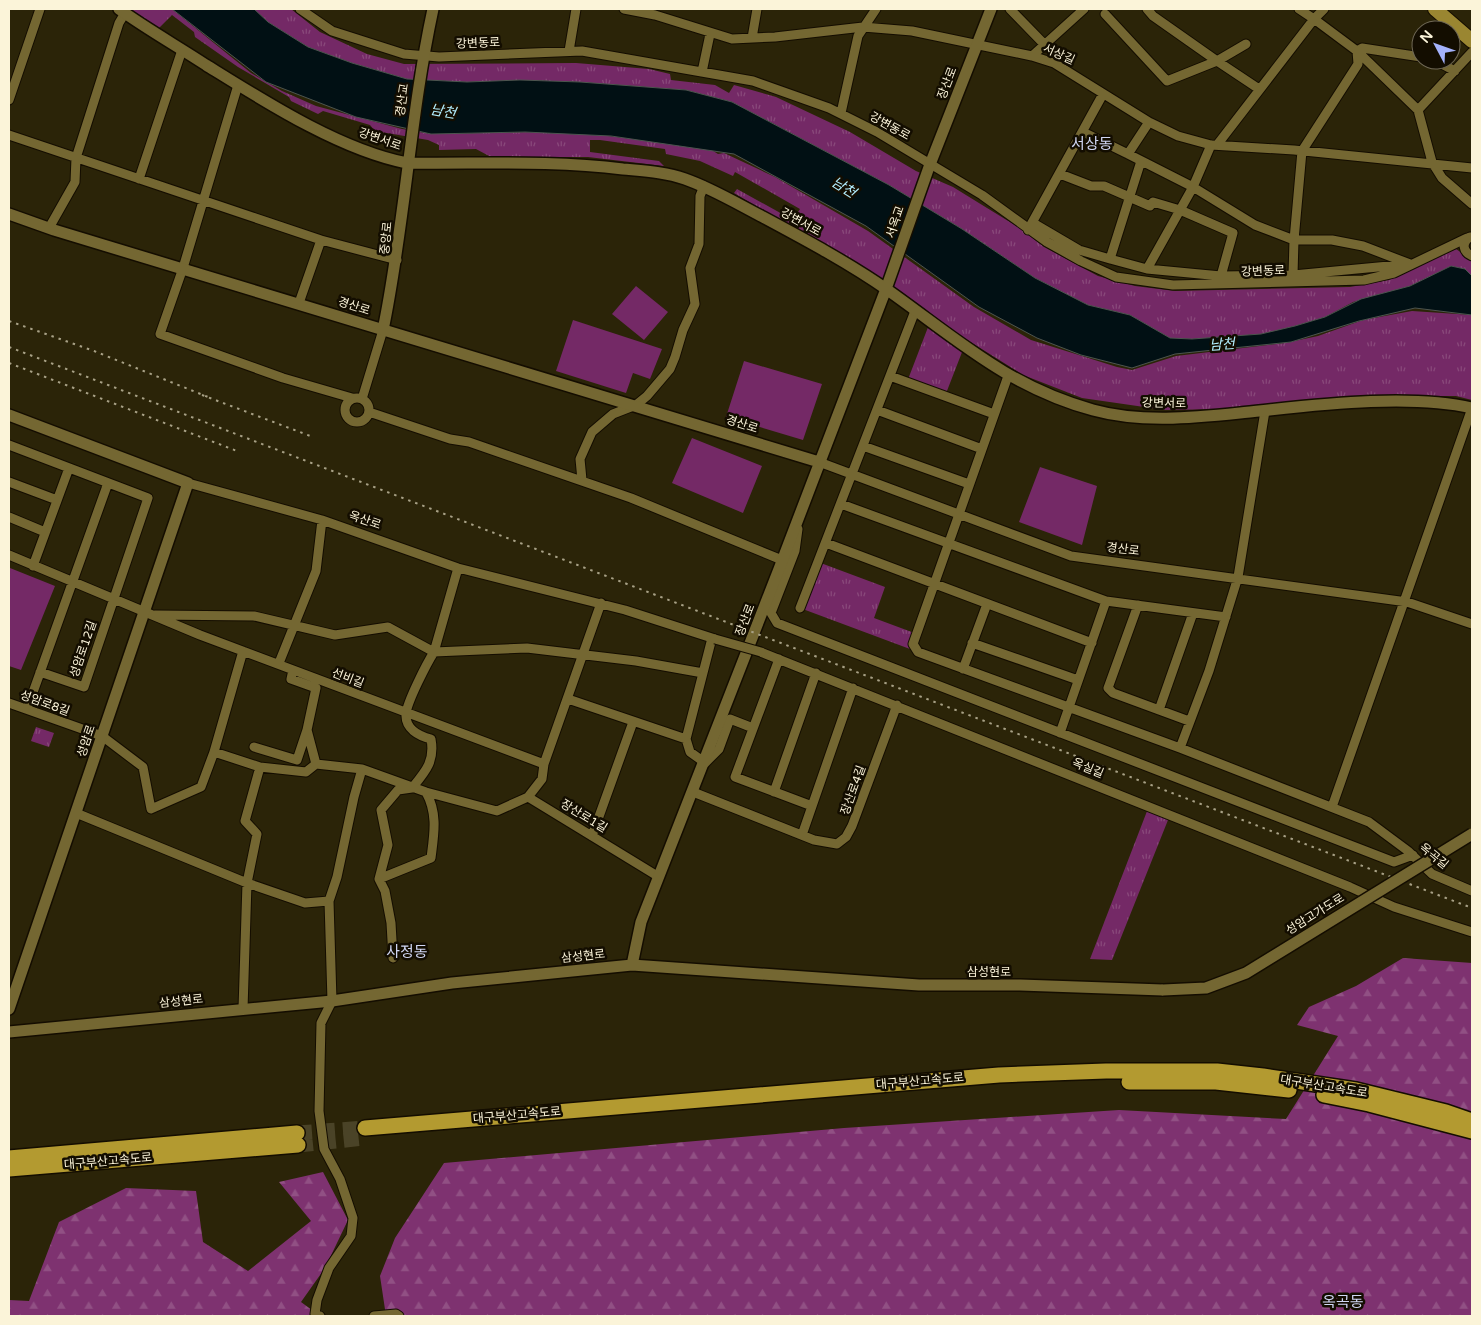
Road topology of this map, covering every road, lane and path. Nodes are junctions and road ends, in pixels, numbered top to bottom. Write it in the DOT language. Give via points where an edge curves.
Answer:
graph roads {
  1 [pos="40,9"];
  2 [pos="300,9"];
  3 [pos="433,9"];
  4 [pos="576,9"];
  5 [pos="624,9"];
  6 [pos="757,9"];
  7 [pos="876,9"];
  8 [pos="991,9"];
  9 [pos="1010,9"];
  10 [pos="1084,9"];
  11 [pos="1147,9"];
  12 [pos="1299,9"];
  13 [pos="1324,9"];
  14 [pos="1434,9"];
  15 [pos="122,11"];
  16 [pos="1104,14"];
  17 [pos="1314,20"];
  18 [pos="863,27"];
  19 [pos="710,34"];
  20 [pos="752,38"];
  21 [pos="1472,41"];
  22 [pos="1044,44"];
  23 [pos="1246,44"];
  24 [pos="976,45"];
  25 [pos="182,50"];
  26 [pos="569,51"];
  27 [pos="1357,51"];
  28 [pos="1472,52"];
  29 [pos="1411,55"];
  30 [pos="423,56"];
  31 [pos="1032,56"];
  32 [pos="1218,61"];
  33 [pos="1455,71"];
  34 [pos="702,72"];
  35 [pos="238,85"];
  36 [pos="1259,89"];
  37 [pos="1103,94"];
  38 [pos="9,100"];
  39 [pos="1418,110"];
  40 [pos="841,113"];
  41 [pos="1149,122"];
  42 [pos="1083,132"];
  43 [pos="9,135"];
  44 [pos="1214,145"];
  45 [pos="409,148"];
  46 [pos="1302,151"];
  47 [pos="1128,154"];
  48 [pos="76,158"];
  49 [pos="1141,161"];
  50 [pos="1432,162"];
  51 [pos="408,163"];
  52 [pos="930,165"];
  53 [pos="1472,168"];
  54 [pos="1060,174"];
  55 [pos="139,179"];
  56 [pos="704,186"];
  57 [pos="1193,188"];
  58 [pos="1130,195"];
  59 [pos="203,201"];
  60 [pos="1472,204"];
  61 [pos="1180,210"];
  62 [pos="9,214"];
  63 [pos="1031,226"];
  64 [pos="49,228"];
  65 [pos="1470,237"];
  66 [pos="321,240"];
  67 [pos="1294,240"];
  68 [pos="1448,248"];
  69 [pos="1468,253"];
  70 [pos="397,260"];
  71 [pos="1110,260"];
  72 [pos="1410,264"];
  73 [pos="183,268"];
  74 [pos="1147,269"];
  75 [pos="1293,275"];
  76 [pos="1221,276"];
  77 [pos="887,288"];
  78 [pos="299,303"];
  79 [pos="915,311"];
  80 [pos="384,330"];
  81 [pos="890,376"];
  82 [pos="1008,376"];
  83 [pos="309,387"];
  84 [pos="357,398"];
  85 [pos="636,405"];
  86 [pos="345,407"];
  87 [pos="1472,408"];
  88 [pos="877,410"];
  89 [pos="1265,411"];
  90 [pos="368,412"];
  91 [pos="994,414"];
  92 [pos="9,415"];
  93 [pos="9,445"];
  94 [pos="863,446"];
  95 [pos="982,449"];
  96 [pos="819,462"];
  97 [pos="69,468"];
  98 [pos="852,474"];
  99 [pos="582,480"];
  100 [pos="9,482"];
  101 [pos="108,483"];
  102 [pos="188,483"];
  103 [pos="969,484"];
  104 [pos="57,500"];
  105 [pos="841,504"];
  106 [pos="959,513"];
  107 [pos="800,514"];
  108 [pos="9,517"];
  109 [pos="322,520"];
  110 [pos="45,532"];
  111 [pos="826,542"];
  112 [pos="948,544"];
  113 [pos="9,555"];
  114 [pos="782,560"];
  115 [pos="33,566"];
  116 [pos="458,568"];
  117 [pos="1238,577"];
  118 [pos="72,583"];
  119 [pos="934,584"];
  120 [pos="114,600"];
  121 [pos="1106,601"];
  122 [pos="1404,602"];
  123 [pos="601,604"];
  124 [pos="987,604"];
  125 [pos="1138,606"];
  126 [pos="800,608"];
  127 [pos="1193,613"];
  128 [pos="147,614"];
  129 [pos="1226,617"];
  130 [pos="1472,624"];
  131 [pos="294,626"];
  132 [pos="714,639"];
  133 [pos="972,643"];
  134 [pos="1092,643"];
  135 [pos="243,651"];
  136 [pos="434,652"];
  137 [pos="760,652"];
  138 [pos="583,654"];
  139 [pos="779,659"];
  140 [pos="279,663"];
  141 [pos="963,669"];
  142 [pos="293,670"];
  143 [pos="40,672"];
  144 [pos="703,673"];
  145 [pos="816,673"];
  146 [pos="1078,680"];
  147 [pos="854,688"];
  148 [pos="568,699"];
  149 [pos="9,703"];
  150 [pos="897,705"];
  151 [pos="1070,707"];
  152 [pos="27,709"];
  153 [pos="1159,710"];
  154 [pos="406,714"];
  155 [pos="1190,721"];
  156 [pos="633,722"];
  157 [pos="753,728"];
  158 [pos="308,730"];
  159 [pos="1060,733"];
  160 [pos="102,736"];
  161 [pos="686,739"];
  162 [pos="254,747"];
  163 [pos="1180,748"];
  164 [pos="214,752"];
  165 [pos="316,764"];
  166 [pos="544,764"];
  167 [pos="703,764"];
  168 [pos="260,767"];
  169 [pos="362,769"];
  170 [pos="412,788"];
  171 [pos="426,792"];
  172 [pos="693,792"];
  173 [pos="774,792"];
  174 [pos="528,797"];
  175 [pos="812,806"];
  176 [pos="1332,807"];
  177 [pos="76,813"];
  178 [pos="1472,834"];
  179 [pos="802,835"];
  180 [pos="592,836"];
  181 [pos="1410,853"];
  182 [pos="659,876"];
  183 [pos="379,879"];
  184 [pos="246,883"];
  185 [pos="1472,891"];
  186 [pos="329,901"];
  187 [pos="1472,932"];
  188 [pos="393,958"];
  189 [pos="632,965"];
  190 [pos="1163,990"];
  191 [pos="332,1001"];
  192 [pos="9,1009"];
  193 [pos="243,1009"];
  194 [pos="9,1032"];
  195 [pos="1216,1077"];
  196 [pos="1472,1121"];
  197 [pos="1472,1131"];
  198 [pos="365,1133"];
  199 [pos="9,1158"];
  200 [pos="9,1169"];
  201 [pos="320,1316"];
  202 [pos="374,1316"];
  203 [pos="399,1316"];
  1 -- 38 [label="street"];
  2 -- 30 [label="street, 강변동로" via="344,36"];
  3 -- 30 [label="street"];
  4 -- 26 [label="street"];
  5 -- 19 [label="street, 서상길" via="655,15"];
  6 -- 20 [label="street"];
  7 -- 18 [label="street"];
  8 -- 24 [label="street, 장산로"];
  9 -- 22 [label="street"];
  10 -- 22 [label="street"];
  11 -- 32 [label="street"];
  12 -- 17 [label="street"];
  13 -- 17 [label="street"];
  14 -- 21 [label="main road"];
  15 -- 25 [label="street, 강변서로"];
  15 -- 48 [label="street"];
  16 -- 32 [label="street" via="1167,81"];
  17 -- 27 [label="street"];
  17 -- 36 [label="street"];
  18 -- 20 [label="street, 서상길"];
  18 -- 24 [label="street, 서상길" via="912,31"];
  18 -- 40 [label="street"];
  19 -- 20 [label="street, 서상길" via="732,39"];
  19 -- 34 [label="street"];
  22 -- 31 [label="street"];
  23 -- 32 [label="street"];
  24 -- 31 [label="street, 서상길"];
  24 -- 52 [label="street, 장산로"];
  25 -- 35 [label="street, 강변서로"];
  25 -- 55 [label="street"];
  26 -- 30 [label="street, 강변동로"];
  26 -- 34 [label="street, 강변동로"];
  27 -- 29 [label="street" via="1362,48"];
  27 -- 39 [label="street"];
  27 -- 46 [label="street" via="1358,64"];
  28 -- 33 [label="street"];
  30 -- 45 [label="street, 경산교"];
  31 -- 37 [label="street, 서상길" via="1054,63"];
  32 -- 36 [label="street"];
  33 -- 39 [label="street"];
  34 -- 40 [label="street, 강변동로" via="752,81"];
  35 -- 51 [label="street, 강변서로" via="363,150"];
  35 -- 59 [label="street"];
  36 -- 44 [label="street"];
  37 -- 41 [label="street, 서상길"];
  37 -- 42 [label="street"];
  39 -- 50 [label="street"];
  40 -- 52 [label="street, 강변동로"];
  41 -- 44 [label="street, 서상길" via="1178,136"];
  41 -- 47 [label="street"];
  42 -- 47 [label="street"];
  42 -- 54 [label="street"];
  43 -- 48 [label="street"];
  44 -- 46 [label="street, 서상길"];
  44 -- 57 [label="street"];
  45 -- 51 [label="street, 중앙로"];
  46 -- 50 [label="street, 서상길"];
  46 -- 67 [label="street"];
  47 -- 49 [label="street"];
  48 -- 55 [label="street"];
  48 -- 64 [label="street" via="75,182"];
  49 -- 57 [label="street"];
  49 -- 58 [label="street"];
  50 -- 53 [label="street, 서상길"];
  50 -- 60 [label="street" via="1442,178"];
  51 -- 56 [label="street, 강변서로" via="594,165 668,174"];
  51 -- 70 [label="street, 중앙로"];
  52 -- 63 [label="street, 강변동로"];
  52 -- 77 [label="street, 서옥교"];
  54 -- 58 [label="street" via="1091,186 1104,186"];
  54 -- 63 [label="street"];
  55 -- 59 [label="street"];
  56 -- 77 [label="street, 강변서로"];
  56 -- 85 [label="street" via="700,196 699,244 690,268 694,308 670,369"];
  57 -- 61 [label="street"];
  57 -- 67 [label="street" via="1255,225"];
  58 -- 61 [label="street" via="1150,206 1153,202"];
  58 -- 71 [label="street"];
  59 -- 66 [label="street"];
  59 -- 73 [label="street"];
  61 -- 74 [label="street"];
  61 -- 76 [label="street" via="1233,233"];
  62 -- 64 [label="street, 경산로"];
  63 -- 71 [label="street" via="1079,250"];
  63 -- 72 [label="street, 강변동로" via="1081,261 1132,280 1157,284 1364,280"];
  64 -- 73 [label="street, 경산로"];
  65 -- 68 [label="street, 강변동로"];
  65 -- 69 [label="street, 강변동로" via="1464,244"];
  66 -- 70 [label="street"];
  66 -- 78 [label="street"];
  67 -- 72 [label="street" via="1332,240 1363,246"];
  67 -- 75 [label="street"];
  68 -- 69 [label="street, 강변동로"];
  68 -- 72 [label="street, 강변동로"];
  70 -- 80 [label="street, 중앙로"];
  71 -- 74 [label="street"];
  72 -- 75 [label="street"];
  73 -- 78 [label="street, 경산로"];
  73 -- 83 [label="street" via="160,334"];
  74 -- 76 [label="street"];
  75 -- 76 [label="street"];
  77 -- 79 [label="street, 강변서로"];
  77 -- 96 [label="street, 장산로"];
  78 -- 80 [label="street, 경산로"];
  79 -- 81 [label="street"];
  79 -- 82 [label="street, 강변서로"];
  80 -- 84 [label="street"];
  80 -- 85 [label="street, 경산로"];
  81 -- 88 [label="street"];
  81 -- 91 [label="street"];
  82 -- 89 [label="street, 강변서로" via="1070,403 1123,416 1206,417"];
  82 -- 91 [label="street"];
  83 -- 84 [label="street"];
  83 -- 86 [label="street"];
  84 -- 86 [label="street"];
  84 -- 90 [label="street" via="368,404"];
  85 -- 96 [label="street, 경산로"];
  85 -- 99 [label="street" via="613,414 592,432 580,459"];
  86 -- 90 [label="street" via="347,417 353,421 361,421"];
  87 -- 89 [label="street, 강변서로" via="1451,403 1385,402"];
  87 -- 122 [label="street"];
  88 -- 94 [label="street"];
  88 -- 95 [label="street"];
  89 -- 117 [label="street"];
  90 -- 99 [label="street"];
  91 -- 95 [label="street"];
  92 -- 102 [label="street, 옥산로"];
  93 -- 97 [label="street"];
  94 -- 98 [label="street"];
  94 -- 103 [label="street"];
  95 -- 103 [label="street"];
  96 -- 98 [label="street, 경산로"];
  96 -- 107 [label="street, 장산로"];
  97 -- 101 [label="street"];
  97 -- 104 [label="street"];
  98 -- 105 [label="street"];
  98 -- 106 [label="street, 경산로"];
  99 -- 114 [label="street"];
  100 -- 104 [label="street"];
  101 -- 118 [label="street"];
  101 -- 120 [label="street, 성암로12길" via="148,498"];
  102 -- 109 [label="street, 옥산로"];
  102 -- 128 [label="street, 성암로"];
  103 -- 106 [label="street"];
  104 -- 110 [label="street"];
  105 -- 111 [label="street"];
  105 -- 112 [label="street"];
  106 -- 112 [label="street"];
  106 -- 117 [label="street, 경산로" via="1071,556"];
  107 -- 114 [label="street, 장산로"];
  107 -- 159 [label="street" via="795,551 771,613 774,620"];
  108 -- 110 [label="street"];
  109 -- 116 [label="street, 옥산로"];
  109 -- 131 [label="street" via="316,571"];
  110 -- 115 [label="street"];
  111 -- 119 [label="street"];
  111 -- 126 [label="street"];
  112 -- 119 [label="street"];
  112 -- 121 [label="street"];
  113 -- 115 [label="street"];
  114 -- 167 [label="street, 장산로"];
  115 -- 118 [label="street"];
  116 -- 123 [label="street, 옥산로"];
  116 -- 136 [label="street"];
  117 -- 122 [label="street, 경산로"];
  117 -- 129 [label="street"];
  118 -- 120 [label="street"];
  118 -- 143 [label="street"];
  119 -- 124 [label="street"];
  119 -- 141 [label="street, 옥곡길" via="914,648"];
  120 -- 128 [label="street"];
  120 -- 143 [label="street, 성암로12길" via="84,687"];
  121 -- 125 [label="street"];
  121 -- 134 [label="street"];
  122 -- 130 [label="street, 경산로"];
  122 -- 176 [label="street"];
  123 -- 132 [label="street, 옥산로"];
  123 -- 138 [label="street"];
  124 -- 133 [label="street"];
  124 -- 134 [label="street"];
  125 -- 127 [label="street"];
  125 -- 153 [label="street" via="1108,688 1113,693"];
  127 -- 129 [label="street"];
  127 -- 153 [label="street"];
  128 -- 131 [label="street" via="254,616"];
  128 -- 135 [label="street, 선비길"];
  128 -- 160 [label="street, 성암로"];
  129 -- 155 [label="street"];
  131 -- 136 [label="street" via="335,635 388,627"];
  131 -- 140 [label="street"];
  132 -- 137 [label="street, 옥산로, bridge"];
  132 -- 144 [label="street"];
  133 -- 141 [label="street"];
  133 -- 146 [label="street"];
  134 -- 146 [label="street"];
  135 -- 140 [label="street, 선비길"];
  135 -- 164 [label="street"];
  136 -- 138 [label="street" via="527,648"];
  136 -- 154 [label="street"];
  137 -- 139 [label="street, 옥실길"];
  138 -- 144 [label="street"];
  138 -- 148 [label="street"];
  139 -- 145 [label="street, 옥실길"];
  139 -- 157 [label="street"];
  140 -- 142 [label="street, 선비길"];
  141 -- 151 [label="street, 옥곡길"];
  142 -- 154 [label="street, 선비길"];
  142 -- 158 [label="street" via="291,679 316,688"];
  143 -- 152 [label="street"];
  144 -- 161 [label="street"];
  145 -- 147 [label="street, 옥실길"];
  145 -- 173 [label="street"];
  146 -- 151 [label="street"];
  147 -- 150 [label="street, 옥실길"];
  147 -- 175 [label="street"];
  148 -- 156 [label="street"];
  148 -- 166 [label="street"];
  149 -- 152 [label="street, 성암로8길"];
  150 -- 179 [label="street, 장산로4길" via="846,837 837,844 826,844"];
  150 -- 187 [label="street, 옥실길" via="1394,907"];
  151 -- 159 [label="street"];
  151 -- 163 [label="street, 옥곡길"];
  152 -- 160 [label="street, 성암로8길"];
  153 -- 155 [label="street"];
  154 -- 166 [label="street, 선비길"];
  154 -- 170 [label="street" via="409,726 417,736 431,740 434,754"];
  155 -- 163 [label="street"];
  156 -- 161 [label="street"];
  156 -- 180 [label="street"];
  157 -- 167 [label="street" via="730,719 719,749"];
  157 -- 173 [label="street" via="735,777"];
  158 -- 162 [label="street" via="297,760"];
  158 -- 165 [label="street"];
  159 -- 181 [label="street" via="1394,862"];
  160 -- 164 [label="street, 성암로8길" via="144,767 151,809 201,787"];
  160 -- 177 [label="street, 성암로"];
  161 -- 167 [label="street" via="690,752"];
  163 -- 176 [label="street, 옥곡길"];
  164 -- 168 [label="street"];
  165 -- 168 [label="street" via="306,772"];
  165 -- 169 [label="street"];
  166 -- 174 [label="street" via="542,779"];
  167 -- 172 [label="street, 장산로"];
  168 -- 184 [label="street" via="245,821 257,834"];
  169 -- 170 [label="street"];
  169 -- 186 [label="street"];
  170 -- 171 [label="street"];
  170 -- 183 [label="street" via="398,790 381,810 388,845"];
  171 -- 174 [label="street" via="497,811"];
  171 -- 183 [label="street" via="433,806 431,858"];
  172 -- 179 [label="street, 장산로4길"];
  172 -- 182 [label="street, 장산로"];
  173 -- 175 [label="street"];
  174 -- 180 [label="street, 장산로1길"];
  175 -- 179 [label="street"];
  176 -- 181 [label="street, 옥곡길" via="1378,827"];
  177 -- 184 [label="street"];
  177 -- 192 [label="street, 성암로"];
  178 -- 190 [label="street, 성암고가도로, bridge" via="1246,972 1206,988"];
  180 -- 182 [label="street, 장산로1길"];
  181 -- 185 [label="street, 옥곡길" via="1438,878"];
  182 -- 189 [label="street, 장산로" via="641,922"];
  183 -- 188 [label="street" via="391,923"];
  184 -- 186 [label="street" via="305,902"];
  184 -- 193 [label="street"];
  186 -- 191 [label="street"];
  189 -- 190 [label="street, 삼성현로" via="919,986 1020,985"];
  189 -- 191 [label="street, 삼성현로" via="452,983"];
  191 -- 193 [label="street, 삼성현로"];
  191 -- 201 [label="street" via="321,1023 319,1110 324,1149 340,1179 353,1218 351,1236 330,1268 317,1300 315,1314"];
  193 -- 194 [label="street, 삼성현로"];
  195 -- 196 [label="highway, 대구부산고속도로" via="1356,1090"];
  195 -- 197 [label="highway, 대구부산고속도로" via="1369,1104"];
  195 -- 198 [label="highway, 대구부산고속도로" via="999,1080"];
  199 -- 200 [label="highway, 대구부산고속도로" via="297,1139"];
  202 -- 203 [label="street"];
}
